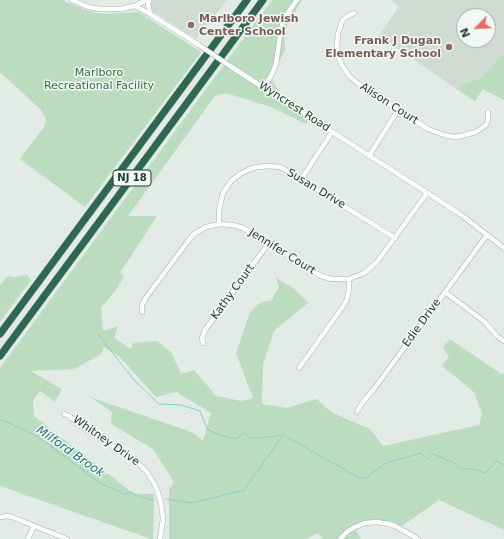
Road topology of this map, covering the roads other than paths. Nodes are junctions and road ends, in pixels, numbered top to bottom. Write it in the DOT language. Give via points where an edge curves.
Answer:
graph roads {
  1 [pos="72,0"];
  2 [pos="148,0"];
  3 [pos="246,0"];
  4 [pos="263,0"];
  5 [pos="297,0"];
  6 [pos="134,6"];
  7 [pos="354,13"];
  8 [pos="150,14"];
  9 [pos="264,88"];
  10 [pos="398,110"];
  11 [pos="488,112"];
  12 [pos="332,132"];
  13 [pos="369,156"];
  14 [pos="302,178"];
  15 [pos="427,194"];
  16 [pos="219,224"];
  17 [pos="487,235"];
  18 [pos="395,238"];
  19 [pos="268,244"];
  20 [pos="504,248"];
  21 [pos="349,279"];
  22 [pos="445,292"];
  23 [pos="142,312"];
  24 [pos="0,334"];
  25 [pos="504,341"];
  26 [pos="202,343"];
  27 [pos="0,356"];
  28 [pos="299,368"];
  29 [pos="358,412"];
  30 [pos="64,414"];
  31 [pos="1,517"];
  32 [pos="34,526"];
  33 [pos="28,539"];
  34 [pos="67,539"];
  35 [pos="160,539"];
  36 [pos="340,539"];
  37 [pos="418,539"];
  1 -- 6 [label="street" via="100,9"];
  2 -- 6 [label="street"];
  2 -- 8 [label="street"];
  3 -- 24 [label="highway, NJ 18"];
  4 -- 27 [label="highway, NJ 18"];
  5 -- 9 [label="street" via="283,22 276,64"];
  6 -- 8 [label="street, Wyncrest Road"];
  7 -- 10 [label="street, Alison Court" via="342,21 338,31 336,46 340,62 354,81"];
  8 -- 9 [label="street, Wyncrest Road, bridge"];
  9 -- 12 [label="street, Wyncrest Road"];
  10 -- 11 [label="street, Alison Court" via="434,132 454,137 480,130 488,122"];
  10 -- 13 [label="street"];
  12 -- 13 [label="street, Wyncrest Road"];
  12 -- 14 [label="street"];
  13 -- 15 [label="street, Wyncrest Road"];
  14 -- 16 [label="street, Susan Drive" via="273,166 257,167 243,172 231,181 223,193"];
  14 -- 18 [label="street, Susan Drive"];
  15 -- 17 [label="street, Wyncrest Road" via="460,214"];
  15 -- 18 [label="street, Jennifer Court"];
  16 -- 19 [label="street, Jennifer Court" via="243,228"];
  16 -- 23 [label="street, Jennifer Court" via="206,227 194,234 144,299"];
  17 -- 20 [label="street, Wyncrest Road"];
  17 -- 22 [label="street, Edie Drive"];
  18 -- 21 [label="street, Jennifer Court" via="373,266"];
  19 -- 21 [label="street, Jennifer Court" via="321,276"];
  19 -- 26 [label="street, Kathy Court" via="205,330"];
  21 -- 28 [label="street" via="344,305"];
  22 -- 25 [label="street" via="485,322"];
  22 -- 29 [label="street, Edie Drive" via="362,403"];
  30 -- 35 [label="street, Whitney Drive" via="130,457 147,472 156,487 161,503 163,519"];
  31 -- 32 [label="street" via="12,517"];
  32 -- 33 [label="street"];
  32 -- 34 [label="street"];
  36 -- 37 [label="street" via="355,527 377,522 395,526"];
}
